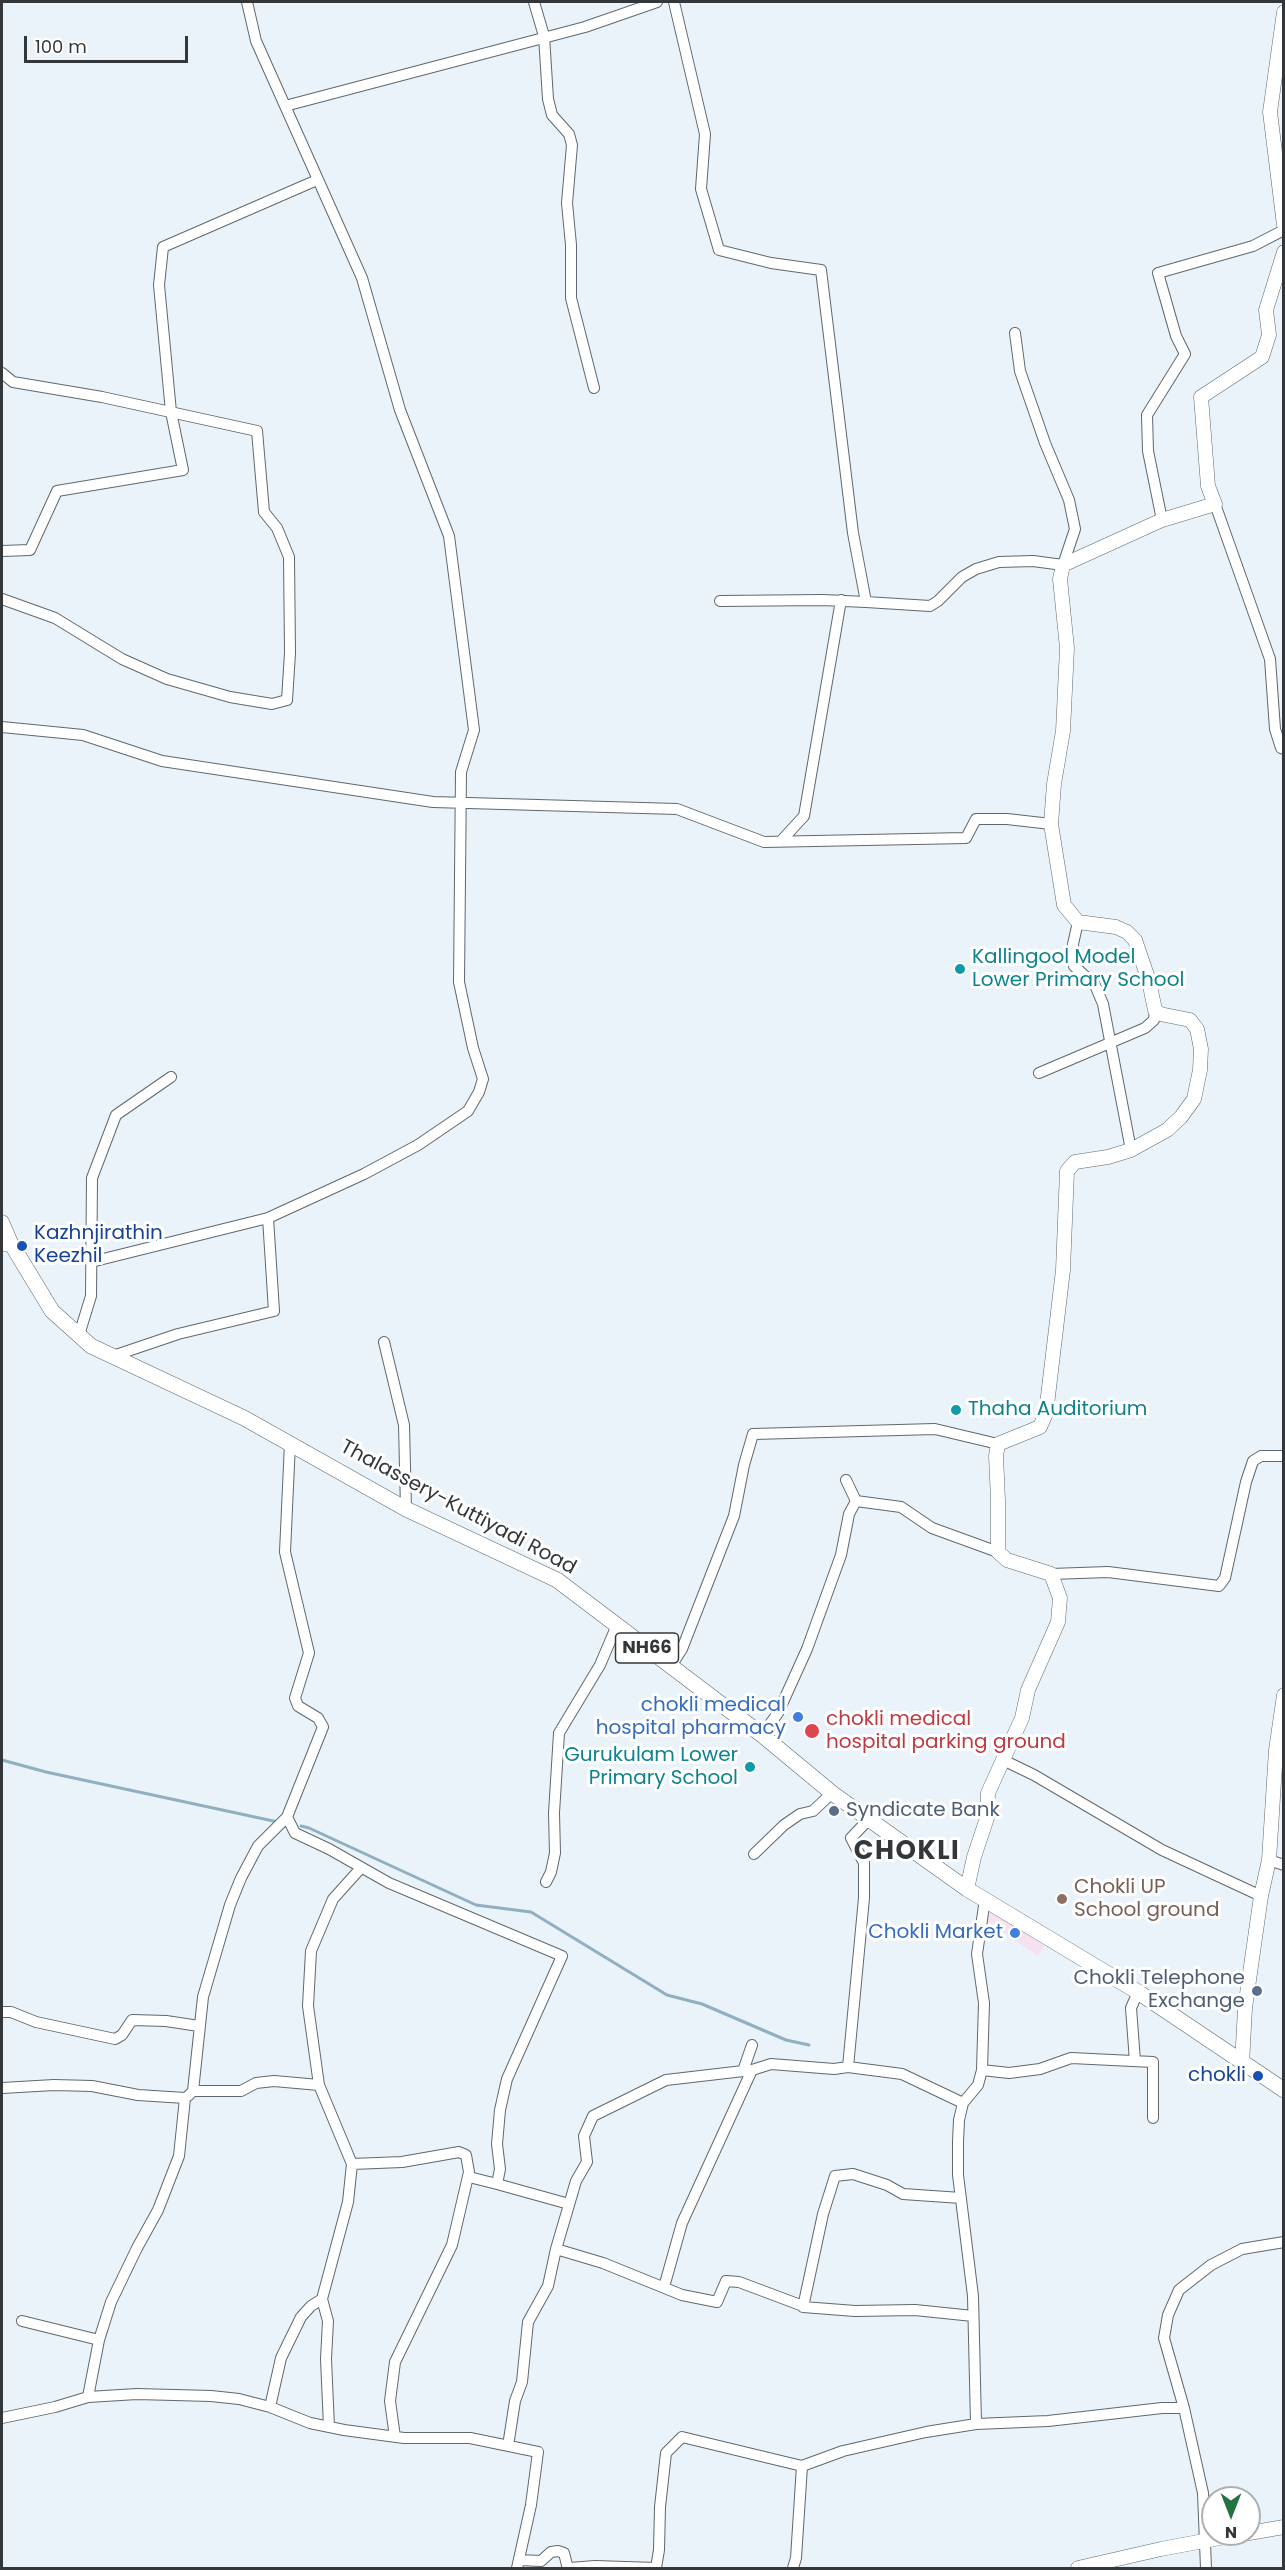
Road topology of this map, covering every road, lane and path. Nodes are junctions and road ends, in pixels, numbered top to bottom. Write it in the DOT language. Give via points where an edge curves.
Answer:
graph roads {
  1 [pos="247,2"];
  2 [pos="534,2"];
  3 [pos="657,2"];
  4 [pos="674,2"];
  5 [pos="1284,12"];
  6 [pos="544,36"];
  7 [pos="285,106"];
  8 [pos="317,180"];
  9 [pos="1284,225"];
  10 [pos="1284,230"];
  11 [pos="1284,252"];
  12 [pos="1015,333"];
  13 [pos="2,374"];
  14 [pos="594,388"];
  15 [pos="171,412"];
  16 [pos="1215,504"];
  17 [pos="1162,520"];
  18 [pos="2,551"];
  19 [pos="1063,565"];
  20 [pos="2,599"];
  21 [pos="841,600"];
  22 [pos="720,601"];
  23 [pos="866,602"];
  24 [pos="2,727"];
  25 [pos="1284,749"];
  26 [pos="460,802"];
  27 [pos="1052,824"];
  28 [pos="781,842"];
  29 [pos="1078,922"];
  30 [pos="1155,1010"];
  31 [pos="1111,1043"];
  32 [pos="1039,1073"];
  33 [pos="171,1077"];
  34 [pos="1131,1150"];
  35 [pos="268,1218"];
  36 [pos="2,1222"];
  37 [pos="7,1244"];
  38 [pos="91,1262"];
  39 [pos="79,1335"];
  40 [pos="384,1342"];
  41 [pos="113,1356"];
  42 [pos="290,1443"];
  43 [pos="998,1444"];
  44 [pos="1284,1456"];
  45 [pos="846,1479"];
  46 [pos="856,1501"];
  47 [pos="406,1509"];
  48 [pos="998,1552"];
  49 [pos="1051,1574"];
  50 [pos="617,1626"];
  51 [pos="670,1666"];
  52 [pos="1284,1695"];
  53 [pos="762,1735"];
  54 [pos="1003,1760"];
  55 [pos="832,1793"];
  56 [pos="287,1817"];
  57 [pos="869,1819"];
  58 [pos="754,1854"];
  59 [pos="1269,1860"];
  60 [pos="1284,1865"];
  61 [pos="360,1869"];
  62 [pos="546,1882"];
  63 [pos="967,1889"];
  64 [pos="1261,1896"];
  65 [pos="985,1899"];
  66 [pos="1138,1992"];
  67 [pos="2,2012"];
  68 [pos="199,2026"];
  69 [pos="752,2045"];
  70 [pos="1135,2061"];
  71 [pos="1242,2064"];
  72 [pos="849,2067"];
  73 [pos="747,2070"];
  74 [pos="982,2070"];
  75 [pos="319,2085"];
  76 [pos="2,2088"];
  77 [pos="1284,2090"];
  78 [pos="189,2095"];
  79 [pos="963,2103"];
  80 [pos="1153,2118"];
  81 [pos="352,2164"];
  82 [pos="469,2177"];
  83 [pos="497,2184"];
  84 [pos="961,2198"];
  85 [pos="569,2204"];
  86 [pos="1284,2242"];
  87 [pos="556,2249"];
  88 [pos="664,2287"];
  89 [pos="321,2299"];
  90 [pos="803,2306"];
  91 [pos="973,2316"];
  92 [pos="22,2321"];
  93 [pos="99,2340"];
  94 [pos="88,2397"];
  95 [pos="270,2407"];
  96 [pos="1184,2408"];
  97 [pos="2,2418"];
  98 [pos="976,2424"];
  99 [pos="329,2427"];
  100 [pos="395,2437"];
  101 [pos="508,2446"];
  102 [pos="802,2466"];
  103 [pos="1201,2486"];
  104 [pos="1284,2527"];
  105 [pos="1261,2531"];
  106 [pos="1201,2541"];
  107 [pos="1205,2546"];
  108 [pos="518,2564"];
  109 [pos="656,2568"];
  110 [pos="793,2568"];
  111 [pos="1078,2568"];
  112 [pos="1206,2568"];
  1 -- 7 [label="street" via="256,40"];
  2 -- 6 [label="street"];
  3 -- 6 [label="street" via="585,27"];
  4 -- 23 [label="street" via="705,134 701,189 718,250 821,270 853,533"];
  5 -- 9 [label="main road" via="1270,112"];
  6 -- 7 [label="street"];
  6 -- 14 [label="street" via="552,115 569,134 572,145 567,203 571,298"];
  7 -- 8 [label="street"];
  8 -- 15 [label="street" via="163,247 159,285"];
  8 -- 26 [label="street" via="362,278 400,410 448,536 474,730 461,772"];
  10 -- 17 [label="street" via="1253,246 1158,273 1185,354 1147,415 1148,451"];
  11 -- 16 [label="main road" via="1266,310 1269,335 1262,357 1201,397 1208,486"];
  12 -- 19 [label="street" via="1020,371 1069,500 1074,529"];
  13 -- 15 [label="street" via="13,382"];
  15 -- 18 [label="street" via="183,470 57,491 30,550"];
  15 -- 20 [label="street" via="257,431 264,512 277,528 289,557 287,700 262,703 168,679 122,659 55,618"];
  16 -- 17 [label="main road"];
  16 -- 25 [label="street" via="1270,659 1275,729"];
  17 -- 19 [label="main road"];
  19 -- 23 [label="street" via="999,562 976,569 930,606"];
  19 -- 27 [label="main road" via="1060,579 1067,648 1063,731"];
  21 -- 22 [label="street"];
  21 -- 23 [label="street"];
  21 -- 28 [label="street" via="804,816"];
  24 -- 26 [label="street" via="83,735 162,761 433,802"];
  26 -- 28 [label="street" via="677,809 764,842"];
  26 -- 35 [label="street" via="459,982 483,1079 479,1092 468,1111 418,1145"];
  27 -- 28 [label="street" via="976,819 966,838"];
  27 -- 29 [label="main road" via="1064,905"];
  29 -- 30 [label="main road" via="1116,927 1135,939"];
  29 -- 31 [label="street" via="1074,966 1095,985"];
  30 -- 31 [label="street" via="1154,1020 1145,1028"];
  30 -- 34 [label="main road" via="1191,1020 1201,1049 1200,1070 1194,1099 1181,1117 1167,1130"];
  31 -- 32 [label="street"];
  31 -- 34 [label="street"];
  33 -- 38 [label="street" via="116,1115 92,1178"];
  34 -- 43 [label="main road" via="1075,1162 1067,1171 1063,1270 1046,1413 1040,1427"];
  35 -- 38 [label="street"];
  35 -- 41 [label="street" via="274,1311 178,1334"];
  36 -- 37 [label="main road"];
  37 -- 39 [label="main road, Thalassery-Kuttiyadi Road / NH66" via="52,1311"];
  38 -- 39 [label="street" via="91,1296"];
  39 -- 41 [label="main road, Thalassery-Kuttiyadi Road / NH66" via="91,1346"];
  40 -- 47 [label="street" via="404,1425"];
  41 -- 42 [label="main road, Thalassery-Kuttiyadi Road / NH66"];
  42 -- 47 [label="main road, Thalassery-Kuttiyadi Road / NH66"];
  42 -- 56 [label="street" via="285,1552 309,1653 295,1698 298,1706 318,1718 323,1727"];
  43 -- 48 [label="main road"];
  43 -- 51 [label="street" via="935,1429 753,1434 734,1516 682,1649"];
  44 -- 49 [label="street" via="1262,1456 1253,1461 1225,1578 1219,1586 1108,1572"];
  45 -- 46 [label="street"];
  46 -- 48 [label="street" via="901,1507 932,1528"];
  46 -- 53 [label="street" via="807,1649 778,1713"];
  47 -- 50 [label="main road, Thalassery-Kuttiyadi Road / NH66" via="557,1580"];
  48 -- 49 [label="main road" via="1007,1560"];
  49 -- 54 [label="main road" via="1060,1598 1058,1622"];
  50 -- 51 [label="main road, Thalassery-Kuttiyadi Road / NH66"];
  50 -- 62 [label="street" via="600,1665 559,1733 555,1853"];
  51 -- 53 [label="main road, Thalassery-Kuttiyadi Road / NH66"];
  52 -- 59 [label="main road"];
  53 -- 55 [label="main road, Thalassery-Kuttiyadi Road / NH66"];
  54 -- 63 [label="main road" via="988,1793 987,1818"];
  54 -- 64 [label="street" via="1162,1850"];
  55 -- 57 [label="main road, Thalassery-Kuttiyadi Road / NH66"];
  55 -- 58 [label="street" via="813,1811 800,1814 784,1826"];
  56 -- 61 [label="street" via="295,1833"];
  56 -- 68 [label="street" via="258,1846 241,1878 211,1967"];
  57 -- 63 [label="main road, Thalassery-Kuttiyadi Road / NH66"];
  57 -- 72 [label="street" via="851,1838 864,1863 864,1898"];
  59 -- 60 [label="street"];
  59 -- 64 [label="main road"];
  61 -- 75 [label="street" via="333,1899 311,1951 308,2006"];
  61 -- 83 [label="street" via="562,1956 507,2079 500,2110"];
  63 -- 65 [label="main road, Thalassery-Kuttiyadi Road / NH66"];
  64 -- 71 [label="main road" via="1245,2008"];
  65 -- 66 [label="main road, Thalassery-Kuttiyadi Road / NH66"];
  65 -- 74 [label="street" via="978,1954 984,2003"];
  66 -- 70 [label="street" via="1131,2008"];
  66 -- 71 [label="main road, Thalassery-Kuttiyadi Road / NH66"];
  67 -- 68 [label="street" via="116,2038 132,2020"];
  68 -- 78 [label="street"];
  69 -- 73 [label="street"];
  70 -- 74 [label="street" via="1071,2058 1040,2069 1009,2073"];
  70 -- 80 [label="street" via="1153,2062"];
  71 -- 77 [label="main road, Thalassery-Kuttiyadi Road / NH66"];
  72 -- 73 [label="street" via="771,2064"];
  72 -- 79 [label="street" via="902,2074"];
  73 -- 85 [label="street" via="666,2080 593,2116 584,2136 587,2162"];
  73 -- 88 [label="street" via="682,2223"];
  74 -- 79 [label="street" via="978,2085"];
  75 -- 78 [label="street" via="274,2081 256,2083 241,2091"];
  75 -- 81 [label="street"];
  76 -- 78 [label="street" via="92,2086 138,2096"];
  78 -- 93 [label="street" via="179,2156 158,2210 111,2302"];
  79 -- 84 [label="street" via="958,2142"];
  81 -- 82 [label="street" via="402,2162 459,2151 466,2156"];
  81 -- 89 [label="street" via="348,2202"];
  82 -- 83 [label="street"];
  82 -- 100 [label="street" via="452,2245 395,2362 390,2401"];
  83 -- 85 [label="street"];
  84 -- 90 [label="street" via="903,2194 853,2174 835,2176"];
  84 -- 91 [label="street"];
  85 -- 87 [label="street"];
  86 -- 96 [label="street" via="1242,2249 1211,2265 1179,2290 1168,2314 1164,2338"];
  87 -- 88 [label="street"];
  87 -- 101 [label="street" via="548,2286 528,2322 522,2382"];
  88 -- 90 [label="street" via="717,2302 726,2281 739,2282"];
  89 -- 95 [label="street" via="301,2317 281,2358"];
  89 -- 99 [label="street" via="328,2321"];
  90 -- 91 [label="street"];
  91 -- 98 [label="street"];
  92 -- 93 [label="street"];
  93 -- 94 [label="street"];
  94 -- 95 [label="street" via="211,2396"];
  94 -- 97 [label="street"];
  95 -- 99 [label="street"];
  96 -- 98 [label="street"];
  96 -- 103 [label="street"];
  98 -- 102 [label="street" via="854,2449"];
  99 -- 100 [label="street"];
  100 -- 101 [label="street" via="470,2438"];
  101 -- 108 [label="street" via="538,2452"];
  102 -- 109 [label="street" via="682,2437 666,2453"];
  102 -- 110 [label="street"];
  104 -- 105 [label="main road"];
  106 -- 111 [label="main road"];
  107 -- 112 [label="street"];
  108 -- 109 [label="street" via="541,2561 558,2551 564,2553 570,2568"];
}
